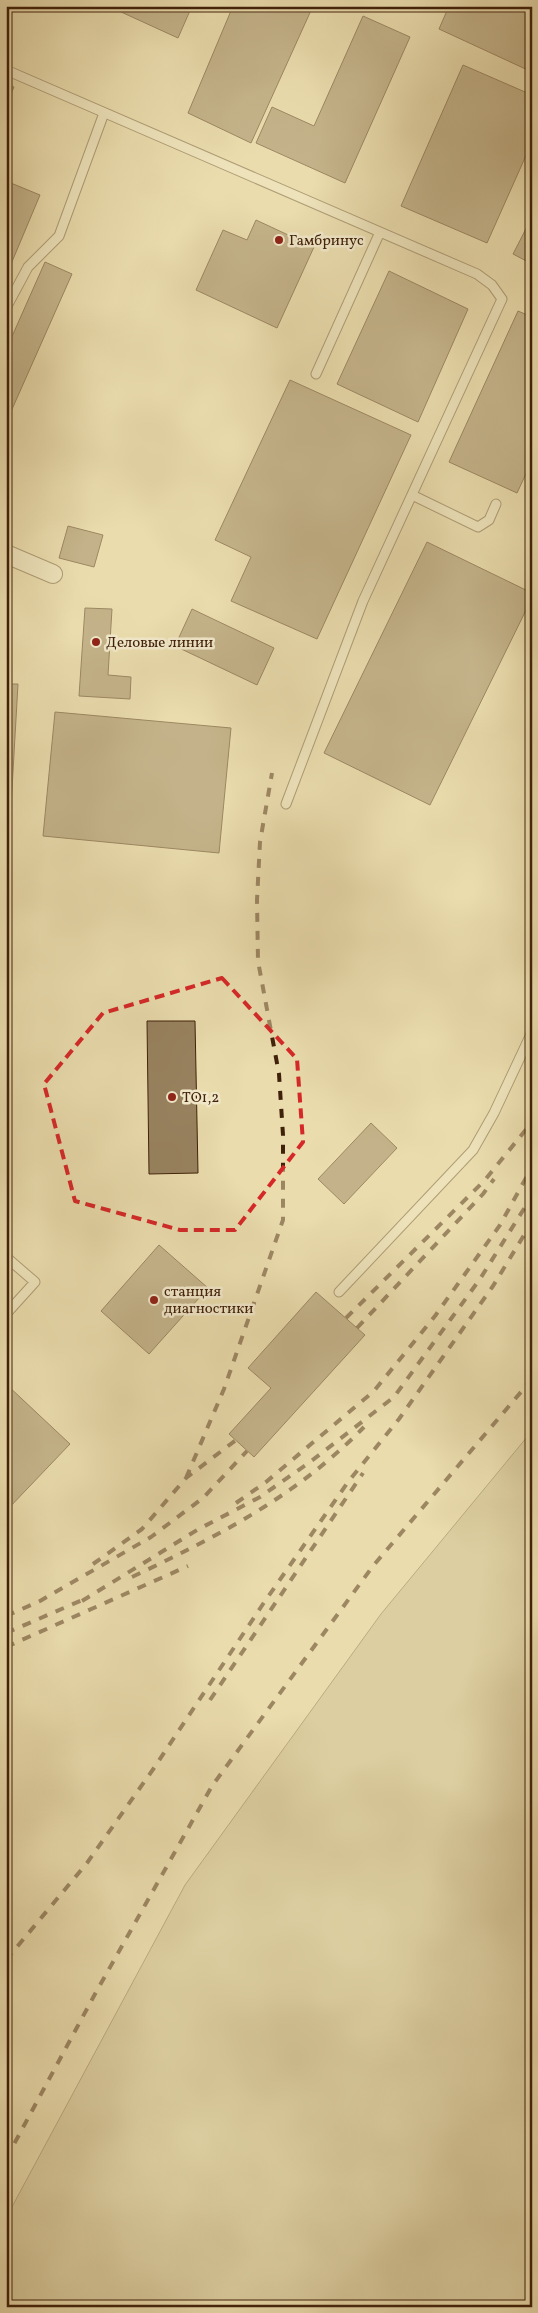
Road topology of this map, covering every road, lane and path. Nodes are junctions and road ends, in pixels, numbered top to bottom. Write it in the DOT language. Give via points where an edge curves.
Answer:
graph roads {
  1 [pos="6,70"];
  2 [pos="104,113"];
  3 [pos="380,232"];
  4 [pos="6,308"];
  5 [pos="316,374"];
  6 [pos="412,494"];
  7 [pos="496,504"];
  8 [pos="6,554"];
  9 [pos="53,574"];
  10 [pos="286,804"];
  11 [pos="532,1032"];
  12 [pos="6,1257"];
  13 [pos="339,1292"];
  14 [pos="6,1314"];
  1 -- 2 [label="lane"];
  2 -- 3 [label="lane"];
  2 -- 4 [label="lane" via="59,236 28,267"];
  3 -- 5 [label="lane"];
  3 -- 6 [label="lane" via="477,274 492,285 502,299"];
  6 -- 7 [label="lane" via="478,527 489,520"];
  6 -- 10 [label="lane" via="363,601"];
  8 -- 9 [label="street"];
  11 -- 13 [label="lane" via="494,1114 472,1150"];
  12 -- 14 [label="lane" via="35,1282"];
}
